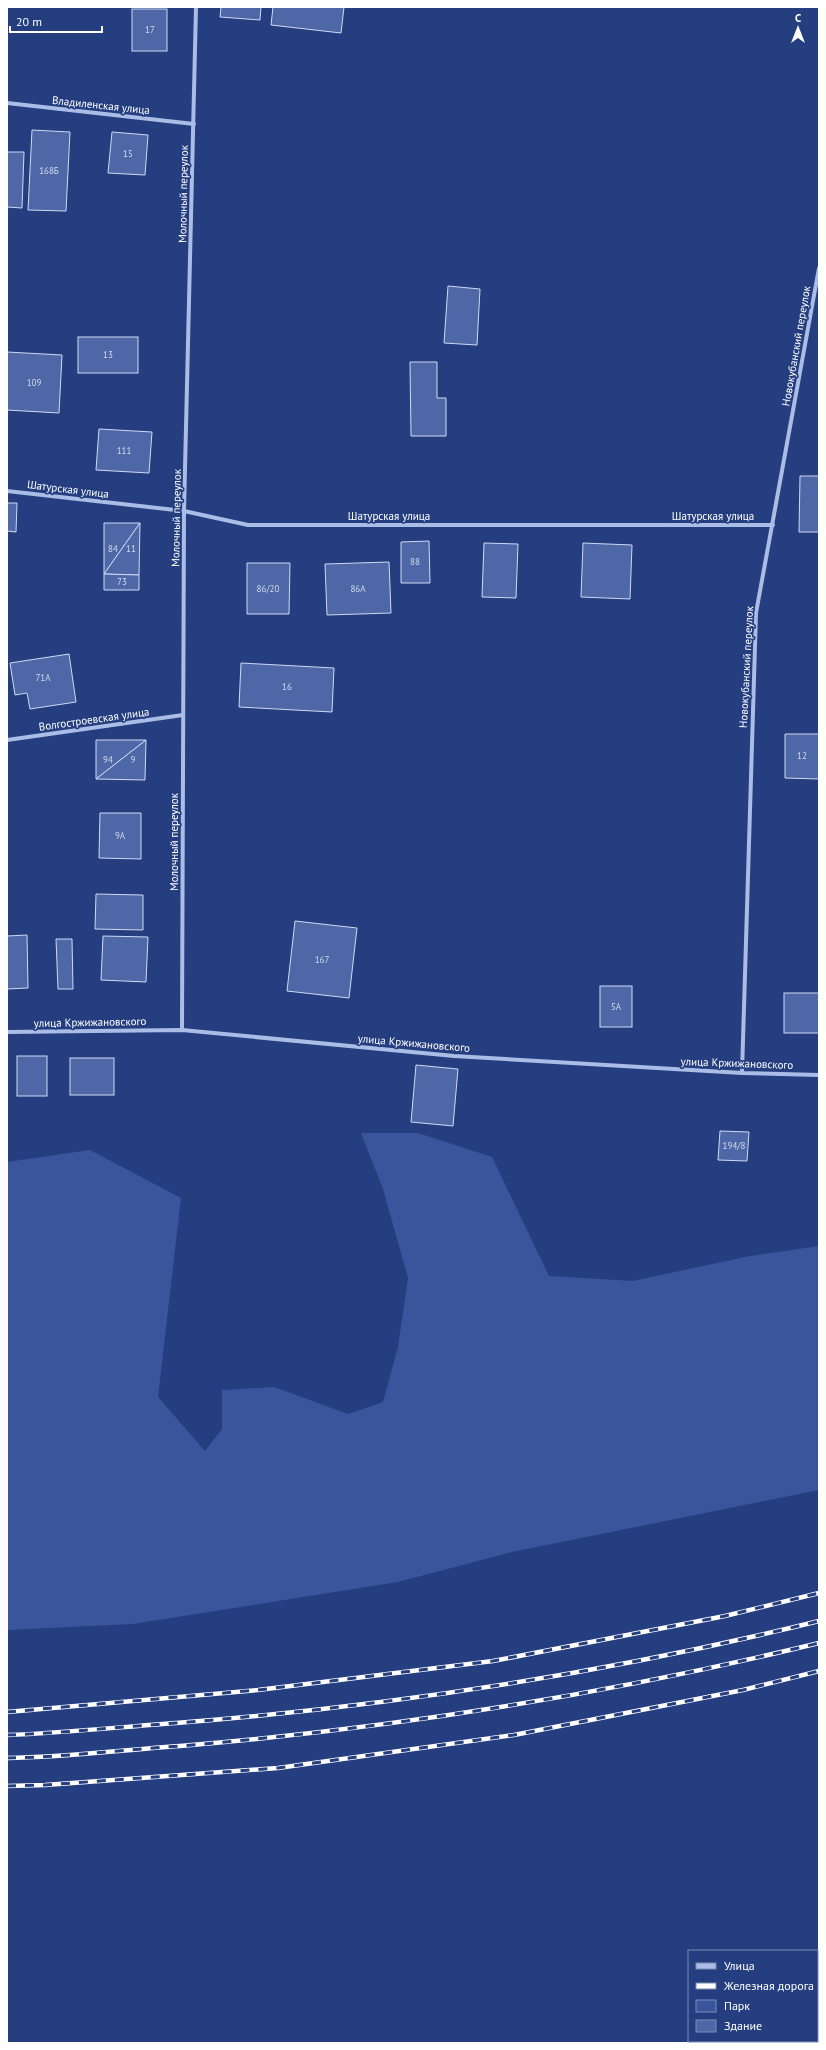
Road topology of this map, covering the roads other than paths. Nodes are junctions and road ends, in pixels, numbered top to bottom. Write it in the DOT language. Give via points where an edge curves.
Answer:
graph roads {
  1 [pos="196,7"];
  2 [pos="7,103"];
  3 [pos="194,124"];
  4 [pos="819,268"];
  5 [pos="7,491"];
  6 [pos="184,512"];
  7 [pos="773,525"];
  8 [pos="183,716"];
  9 [pos="7,740"];
  10 [pos="182,1030"];
  11 [pos="7,1032"];
  12 [pos="742,1073"];
  13 [pos="819,1075"];
  1 -- 3 [label="street, Молочный переулок"];
  2 -- 3 [label="street, Владиленская улица"];
  3 -- 6 [label="street, Молочный переулок"];
  4 -- 7 [label="street, Новокубанский переулок"];
  5 -- 6 [label="street, Шатурская улица"];
  6 -- 7 [label="street, Шатурская улица" via="248,525"];
  6 -- 8 [label="street, Молочный переулок"];
  7 -- 12 [label="street, Новокубанский переулок" via="756,613"];
  8 -- 9 [label="street, Волгостроевская улица"];
  8 -- 10 [label="street, Молочный переулок"];
  10 -- 11 [label="street, улица Кржижановского"];
  10 -- 12 [label="street, улица Кржижановского" via="454,1056"];
  12 -- 13 [label="street, улица Кржижановского"];
}
